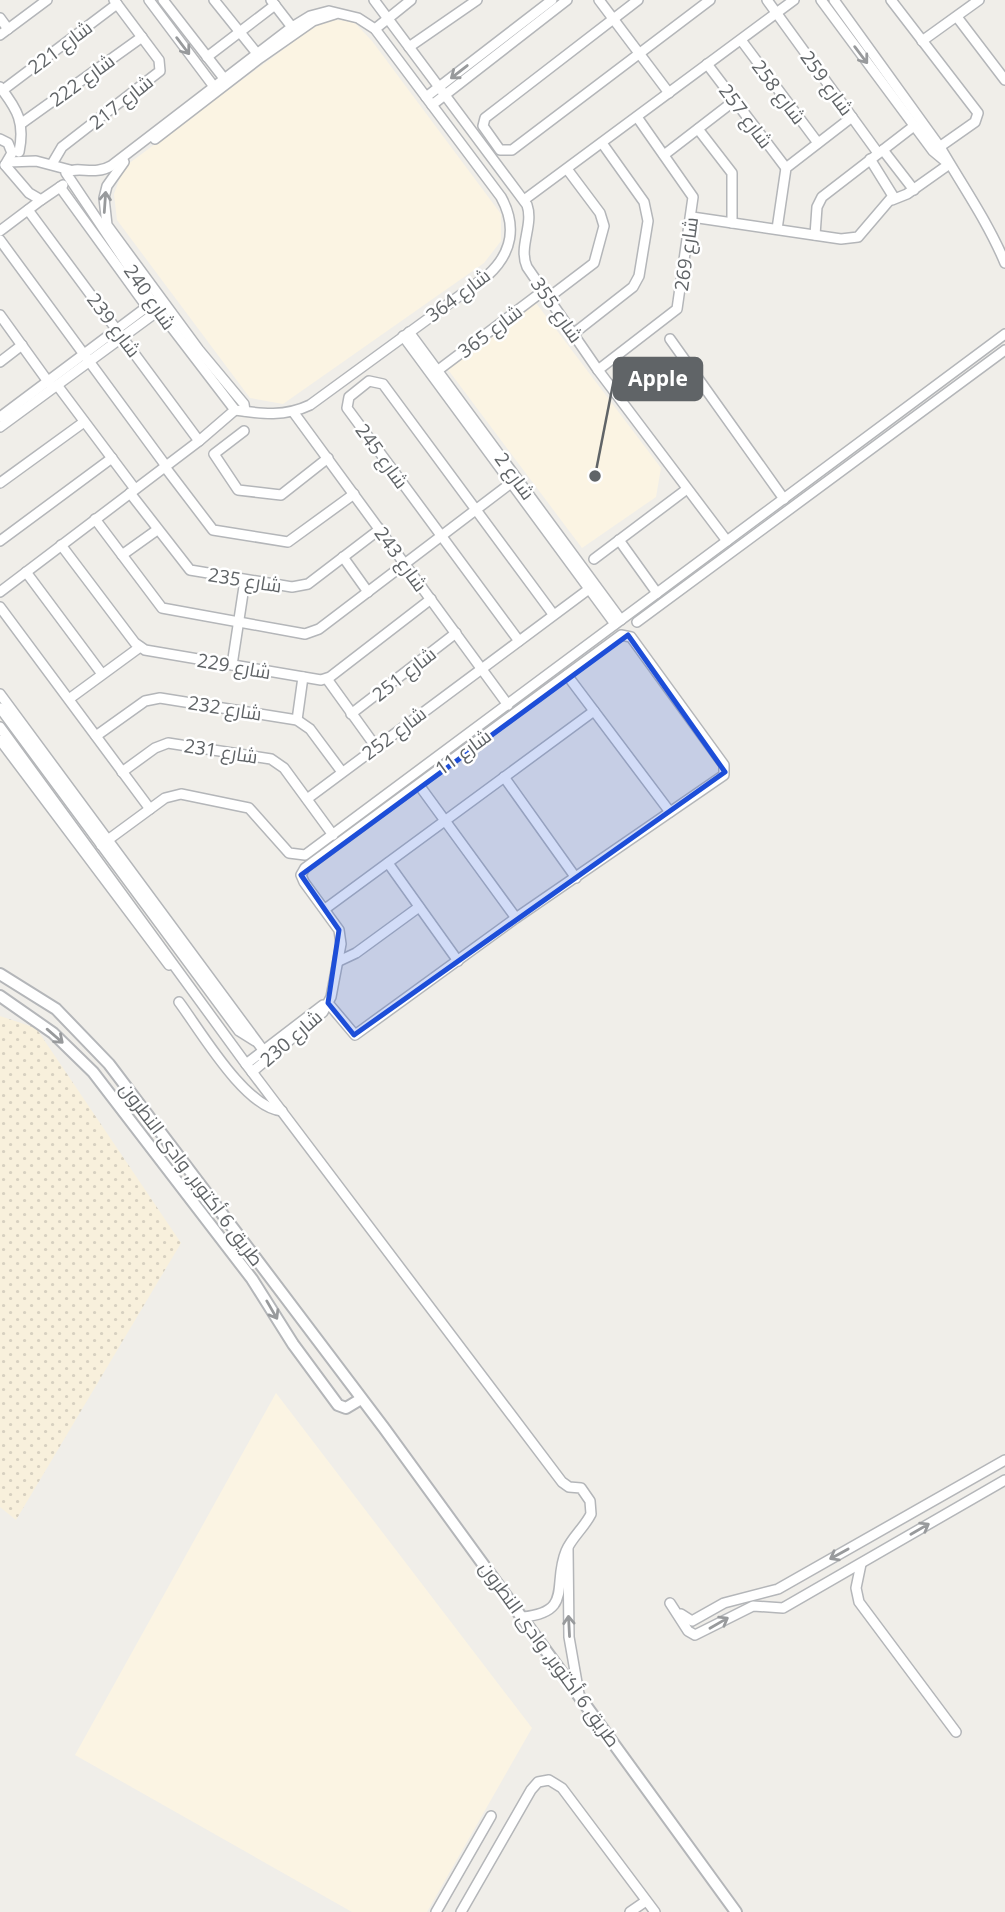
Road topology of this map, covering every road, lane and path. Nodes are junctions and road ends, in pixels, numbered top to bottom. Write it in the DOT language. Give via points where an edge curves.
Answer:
graph roads {
  1 [pos="149,0"];
  2 [pos="163,0"];
  3 [pos="214,0"];
  4 [pos="374,0"];
  5 [pos="411,0"];
  6 [pos="477,0"];
  7 [pos="552,0"];
  8 [pos="567,0"];
  9 [pos="599,0"];
  10 [pos="638,0"];
  11 [pos="709,0"];
  12 [pos="767,0"];
  13 [pos="794,0"];
  14 [pos="821,0"];
  15 [pos="834,0"];
  16 [pos="891,0"];
  17 [pos="979,0"];
  18 [pos="44,1"];
  19 [pos="116,2"];
  20 [pos="273,3"];
  21 [pos="777,13"];
  22 [pos="957,17"];
  23 [pos="0,18"];
  24 [pos="387,19"];
  25 [pos="613,19"];
  26 [pos="294,29"];
  27 [pos="375,29"];
  28 [pos="4,32"];
  29 [pos="239,33"];
  30 [pos="142,37"];
  31 [pos="741,40"];
  32 [pos="922,41"];
  33 [pos="409,47"];
  34 [pos="639,53"];
  35 [pos="258,56"];
  36 [pos="207,57"];
  37 [pos="707,64"];
  38 [pos="225,80"];
  39 [pos="1005,80"];
  40 [pos="215,88"];
  41 [pos="1,89"];
  42 [pos="442,91"];
  43 [pos="668,93"];
  44 [pos="429,101"];
  45 [pos="734,101"];
  46 [pos="637,117"];
  47 [pos="852,117"];
  48 [pos="22,123"];
  49 [pos="914,126"];
  50 [pos="698,130"];
  51 [pos="0,139"];
  52 [pos="602,143"];
  53 [pos="818,143"];
  54 [pos="937,149"];
  55 [pos="15,150"];
  56 [pos="880,151"];
  57 [pos="664,155"];
  58 [pos="870,159"];
  59 [pos="36,160"];
  60 [pos="947,163"];
  61 [pos="52,164"];
  62 [pos="4,165"];
  63 [pos="786,168"];
  64 [pos="567,169"];
  65 [pos="68,176"];
  66 [pos="60,187"];
  67 [pos="914,190"];
  68 [pos="41,200"];
  69 [pos="524,200"];
  70 [pos="892,200"];
  71 [pos="28,210"];
  72 [pos="692,218"];
  73 [pos="732,223"];
  74 [pos="777,229"];
  75 [pos="511,230"];
  76 [pos="0,231"];
  77 [pos="527,231"];
  78 [pos="815,235"];
  79 [pos="0,240"];
  80 [pos="1005,263"];
  81 [pos="545,294"];
  82 [pos="157,306"];
  83 [pos="0,315"];
  84 [pos="120,332"];
  85 [pos="406,334"];
  86 [pos="573,334"];
  87 [pos="1005,334"];
  88 [pos="670,340"];
  89 [pos="22,345"];
  90 [pos="1005,349"];
  91 [pos="86,357"];
  92 [pos="0,362"];
  93 [pos="598,370"];
  94 [pos="437,371"];
  95 [pos="52,384"];
  96 [pos="245,411"];
  97 [pos="232,412"];
  98 [pos="294,413"];
  99 [pos="0,417"];
  100 [pos="84,422"];
  101 [pos="0,427"];
  102 [pos="244,431"];
  103 [pos="199,441"];
  104 [pos="112,458"];
  105 [pos="328,458"];
  106 [pos="165,466"];
  107 [pos="508,473"];
  108 [pos="0,483"];
  109 [pos="511,484"];
  110 [pos="687,489"];
  111 [pos="132,491"];
  112 [pos="354,494"];
  113 [pos="784,499"];
  114 [pos="475,511"];
  115 [pos="95,519"];
  116 [pos="380,529"];
  117 [pos="157,530"];
  118 [pos="442,536"];
  119 [pos="619,540"];
  120 [pos="0,541"];
  121 [pos="727,541"];
  122 [pos="61,545"];
  123 [pos="121,555"];
  124 [pos="343,557"];
  125 [pos="594,559"];
  126 [pos="405,564"];
  127 [pos="26,572"];
  128 [pos="245,580"];
  129 [pos="589,589"];
  130 [pos="0,592"];
  131 [pos="368,592"];
  132 [pos="657,593"];
  133 [pos="431,599"];
  134 [pos="0,607"];
  135 [pos="553,614"];
  136 [pos="618,622"];
  137 [pos="637,622"];
  138 [pos="239,623"];
  139 [pos="456,633"];
  140 [pos="519,641"];
  141 [pos="140,647"];
  142 [pos="232,665"];
  143 [pos="482,668"];
  144 [pos="102,674"];
  145 [pos="568,675"];
  146 [pos="303,677"];
  147 [pos="327,679"];
  148 [pos="0,694"];
  149 [pos="69,699"];
  150 [pos="508,705"];
  151 [pos="0,708"];
  152 [pos="594,711"];
  153 [pos="351,714"];
  154 [pos="297,720"];
  155 [pos="0,727"];
  156 [pos="96,736"];
  157 [pos="0,740"];
  158 [pos="376,747"];
  159 [pos="122,772"];
  160 [pos="342,772"];
  161 [pos="503,777"];
  162 [pos="418,785"];
  163 [pos="307,799"];
  164 [pos="150,809"];
  165 [pos="670,812"];
  166 [pos="445,821"];
  167 [pos="333,835"];
  168 [pos="104,843"];
  169 [pos="388,863"];
  170 [pos="305,869"];
  171 [pos="576,878"];
  172 [pos="419,907"];
  173 [pos="325,909"];
  174 [pos="516,918"];
  175 [pos="339,961"];
  176 [pos="458,961"];
  177 [pos="0,974"];
  178 [pos="186,984"];
  179 [pos="0,996"];
  180 [pos="179,1002"];
  181 [pos="328,1003"];
  182 [pos="266,1055"];
  183 [pos="247,1065"];
  184 [pos="282,1111"];
  185 [pos="361,1399"];
  186 [pos="1005,1460"];
  187 [pos="1005,1480"];
  188 [pos="568,1547"];
  189 [pos="861,1564"];
  190 [pos="764,1594"];
  191 [pos="767,1606"];
  192 [pos="523,1617"];
  193 [pos="692,1621"];
  194 [pos="691,1633"];
  195 [pos="579,1694"];
  196 [pos="956,1732"];
  197 [pos="491,1816"];
  198 [pos="646,1900"];
  199 [pos="436,1912"];
  200 [pos="461,1912"];
  201 [pos="630,1912"];
  202 [pos="655,1912"];
  203 [pos="736,1912"];
  1 -- 40 [label="street, one-way"];
  2 -- 36 [label="street"];
  3 -- 29 [label="street"];
  4 -- 24 [label="street"];
  5 -- 24 [label="street"];
  6 -- 33 [label="street"];
  7 -- 42 [label="street, one-way"];
  8 -- 42 [label="street"];
  9 -- 25 [label="street"];
  10 -- 25 [label="street"];
  11 -- 34 [label="street"];
  12 -- 21 [label="street, شارع 259"];
  13 -- 21 [label="street"];
  14 -- 49 [label="street, one-way"];
  15 -- 54 [label="street"];
  16 -- 32 [label="street"];
  17 -- 22 [label="street"];
  18 -- 28 [label="street"];
  19 -- 30 [label="street, شارع 217"];
  19 -- 41 [label="street, شارع 221"];
  20 -- 26 [label="street"];
  20 -- 29 [label="street"];
  21 -- 31 [label="street"];
  21 -- 47 [label="street, شارع 259"];
  22 -- 32 [label="street"];
  22 -- 39 [label="street"];
  23 -- 28 [label="street"];
  24 -- 27 [label="street"];
  24 -- 33 [label="street"];
  25 -- 34 [label="street"];
  25 -- 34 [label="street" via="485,118 483,127 500,150 512,150"];
  26 -- 27 [label="street" via="335,13 358,18"];
  26 -- 35 [label="street"];
  27 -- 44 [label="street"];
  29 -- 35 [label="street"];
  29 -- 36 [label="street"];
  30 -- 48 [label="street, شارع 222"];
  30 -- 61 [label="street, شارع 217" via="159,60 160,71 62,148"];
  31 -- 37 [label="street"];
  31 -- 53 [label="street, شارع 258"];
  32 -- 54 [label="street" via="978,113 975,122"];
  33 -- 42 [label="street"];
  34 -- 43 [label="street"];
  35 -- 38 [label="street"];
  36 -- 38 [label="street"];
  37 -- 43 [label="street"];
  37 -- 45 [label="street, شارع 257"];
  38 -- 40 [label="street"];
  40 -- 65 [label="street" via="102,172"];
  82 -- 40 [label="street, one-way" via="107,225 107,186 123,163"];
  41 -- 48 [label="street"];
  42 -- 44 [label="street"];
  42 -- 69 [label="street"];
  43 -- 46 [label="street"];
  44 -- 75 [label="street" via="501,197"];
  45 -- 50 [label="street"];
  45 -- 63 [label="street, شارع 257"];
  46 -- 52 [label="street"];
  46 -- 57 [label="street, شارع 269"];
  47 -- 53 [label="street"];
  47 -- 56 [label="street, شارع 259"];
  48 -- 55 [label="street"];
  49 -- 54 [label="street"];
  49 -- 56 [label="street"];
  50 -- 57 [label="street"];
  50 -- 73 [label="street" via="732,173"];
  51 -- 55 [label="street"];
  52 -- 64 [label="street"];
  52 -- 86 [label="street" via="644,202 648,221 633,287"];
  53 -- 63 [label="street"];
  54 -- 60 [label="street"];
  55 -- 59 [label="street"];
  55 -- 62 [label="street"];
  56 -- 58 [label="street"];
  56 -- 67 [label="street, شارع 259"];
  57 -- 72 [label="street, شارع 269" via="692,197"];
  58 -- 70 [label="street" via="892,192"];
  58 -- 78 [label="street" via="822,197"];
  59 -- 61 [label="street"];
  59 -- 62 [label="street"];
  60 -- 67 [label="street"];
  60 -- 80 [label="street" via="992,230"];
  61 -- 65 [label="street"];
  62 -- 68 [label="street"];
  63 -- 74 [label="street"];
  64 -- 69 [label="street"];
  64 -- 81 [label="street, شارع 365" via="600,213 604,226 594,263"];
  65 -- 66 [label="street"];
  65 -- 82 [label="street, شارع 240"];
  66 -- 68 [label="street"];
  66 -- 82 [label="street"];
  67 -- 70 [label="street"];
  68 -- 71 [label="street"];
  69 -- 77 [label="street, شارع 355" via="530,216"];
  70 -- 78 [label="street" via="859,237"];
  71 -- 76 [label="street"];
  71 -- 84 [label="street, شارع 239"];
  72 -- 73 [label="street"];
  72 -- 93 [label="street, شارع 269" via="677,309"];
  73 -- 74 [label="street"];
  74 -- 78 [label="street"];
  75 -- 77 [label="street"];
  75 -- 85 [label="street, شارع 364" via="498,266"];
  77 -- 81 [label="street, شارع 355" via="525,262"];
  79 -- 91 [label="street"];
  81 -- 86 [label="street, شارع 355"];
  81 -- 94 [label="street, شارع 365"];
  82 -- 84 [label="street"];
  82 -- 96 [label="street" via="244,404"];
  82 -- 97 [label="street"];
  83 -- 89 [label="street, شارع 235"];
  84 -- 91 [label="street"];
  84 -- 103 [label="street, شارع 239"];
  85 -- 94 [label="street, شارع 2"];
  85 -- 98 [label="street, شارع 364"];
  85 -- 107 [label="street, شارع 2"];
  86 -- 93 [label="street, شارع 355"];
  87 -- 113 [label="street, شارع 11"];
  88 -- 113 [label="street"];
  89 -- 92 [label="street"];
  89 -- 95 [label="street, شارع 235"];
  90 -- 137 [label="street"];
  91 -- 95 [label="street"];
  91 -- 106 [label="street"];
  93 -- 110 [label="street, شارع 355"];
  94 -- 107 [label="street, شارع 2"];
  95 -- 99 [label="street"];
  95 -- 100 [label="street, شارع 235"];
  95 -- 101 [label="street"];
  96 -- 97 [label="street"];
  96 -- 98 [label="street"];
  97 -- 103 [label="street"];
  98 -- 105 [label="street, شارع 243"];
  100 -- 104 [label="street, شارع 235"];
  100 -- 108 [label="street"];
  102 -- 105 [label="street" via="214,454 238,490 281,495"];
  103 -- 106 [label="street"];
  104 -- 111 [label="street, شارع 235"];
  104 -- 120 [label="street"];
  105 -- 112 [label="street, شارع 243"];
  106 -- 111 [label="street"];
  106 -- 112 [label="street" via="213,530 282,543 295,539"];
  107 -- 109 [label="street, شارع 2"];
  107 -- 136 [label="street, شارع 2"];
  109 -- 114 [label="street"];
  109 -- 129 [label="street, شارع 2"];
  110 -- 119 [label="street"];
  110 -- 121 [label="street, شارع 355"];
  111 -- 115 [label="street"];
  111 -- 117 [label="street, شارع 235"];
  112 -- 116 [label="street, شارع 243"];
  113 -- 121 [label="street, شارع 11"];
  114 -- 118 [label="street"];
  114 -- 118 [label="street, شارع 245" via="383,384 373,380 359,389 347,399 347,408"];
  114 -- 135 [label="street, شارع 245"];
  115 -- 122 [label="street"];
  115 -- 123 [label="street"];
  116 -- 124 [label="street, شارع 235"];
  116 -- 126 [label="street, شارع 243"];
  117 -- 123 [label="street"];
  117 -- 128 [label="street, شارع 235" via="190,570"];
  118 -- 126 [label="street"];
  118 -- 140 [label="street, شارع 245"];
  119 -- 125 [label="street"];
  119 -- 132 [label="street"];
  121 -- 132 [label="street, شارع 11"];
  122 -- 127 [label="street"];
  122 -- 141 [label="street"];
  123 -- 138 [label="street" via="162,608"];
  124 -- 128 [label="street, شارع 235" via="297,587"];
  124 -- 131 [label="street"];
  126 -- 131 [label="street"];
  126 -- 133 [label="street, شارع 243"];
  127 -- 130 [label="street"];
  127 -- 144 [label="street"];
  128 -- 138 [label="street"];
  129 -- 135 [label="street, شارع 252"];
  129 -- 136 [label="street, شارع 2"];
  131 -- 138 [label="street" via="310,633"];
  132 -- 136 [label="street, شارع 11"];
  133 -- 139 [label="street, شارع 243"];
  133 -- 147 [label="street"];
  134 -- 149 [label="street"];
  135 -- 140 [label="street, شارع 252"];
  136 -- 150 [label="street, شارع 11"];
  138 -- 142 [label="street"];
  139 -- 143 [label="street, شارع 243"];
  139 -- 153 [label="street, شارع 251"];
  140 -- 143 [label="street, شارع 252"];
  141 -- 142 [label="street, شارع 229"];
  141 -- 144 [label="street"];
  142 -- 146 [label="street, شارع 229"];
  143 -- 150 [label="street, شارع 243"];
  143 -- 158 [label="street, شارع 252"];
  144 -- 149 [label="street"];
  145 -- 152 [label="street"];
  145 -- 162 [label="street, شارع 11"];
  145 -- 165 [label="street, شارع 11" via="621,635 633,639 725,768 721,778"];
  146 -- 147 [label="street, شارع 229"];
  146 -- 154 [label="street"];
  147 -- 153 [label="street"];
  148 -- 168 [label="street"];
  149 -- 156 [label="street"];
  150 -- 167 [label="street, شارع 11"];
  151 -- 168 [label="street"];
  152 -- 161 [label="street"];
  152 -- 165 [label="street"];
  153 -- 158 [label="street"];
  154 -- 156 [label="street, شارع 232" via="155,697"];
  154 -- 160 [label="street" via="310,729"];
  155 -- 178 [label="street"];
  156 -- 159 [label="street"];
  157 -- 178 [label="street"];
  158 -- 160 [label="street, شارع 252"];
  159 -- 163 [label="street, شارع 231" via="159,745 173,743 271,759 284,768"];
  159 -- 164 [label="street"];
  160 -- 163 [label="street, شارع 252"];
  161 -- 166 [label="street"];
  161 -- 171 [label="street"];
  162 -- 166 [label="street"];
  162 -- 170 [label="street, شارع 11"];
  163 -- 167 [label="street, شارع 231"];
  164 -- 167 [label="street, شارع 11" via="175,794 243,805 289,853 305,855"];
  164 -- 168 [label="street"];
  165 -- 171 [label="street"];
  166 -- 169 [label="street"];
  166 -- 174 [label="street"];
  168 -- 182 [label="street"];
  169 -- 172 [label="street"];
  169 -- 173 [label="street"];
  170 -- 173 [label="street, شارع 230" via="303,882"];
  171 -- 174 [label="street"];
  172 -- 175 [label="street"];
  172 -- 176 [label="street"];
  173 -- 175 [label="street, شارع 230" via="339,930"];
  174 -- 176 [label="street"];
  175 -- 181 [label="street, شارع 230"];
  176 -- 181 [label="street" via="355,1035"];
  177 -- 185 [label="street, طريق 6 أكتوبر, وادى النطرون" via="56,1009 101,1054"];
  178 -- 183 [label="street"];
  179 -- 185 [label="street, طريق 6 أكتوبر, وادى النطرون, one-way" via="53,1033 99,1080 260,1291 338,1405 346,1408"];
  180 -- 184 [label="street" via="245,1089 265,1106"];
  181 -- 182 [label="street, شارع 230"];
  182 -- 183 [label="street, شارع 230"];
  183 -- 184 [label="street"];
  184 -- 188 [label="street" via="562,1482 581,1488 588,1497 591,1514"];
  185 -- 192 [label="street, طريق 6 أكتوبر, وادى النطرون"];
  186 -- 190 [label="street, one-way"];
  189 -- 187 [label="street, one-way"];
  188 -- 192 [label="street" via="557,1601 547,1612"];
  195 -- 188 [label="street, one-way" via="569,1637"];
  189 -- 191 [label="street" via="786,1607"];
  189 -- 196 [label="street" via="856,1588 859,1602"];
  190 -- 191 [label="street"];
  190 -- 193 [label="street" via="724,1603"];
  194 -- 191 [label="street, one-way" via="702,1633 747,1608"];
  192 -- 195 [label="street, طريق 6 أكتوبر, وادى النطرون"];
  193 -- 194 [label="street"];
  193 -- 194 [label="street" via="670,1603"];
  195 -- 203 [label="street, طريق 6 أكتوبر, وادى النطرون"];
  197 -- 199 [label="street"];
  198 -- 200 [label="street" via="562,1788 549,1780 538,1782 531,1790"];
  198 -- 201 [label="street"];
  198 -- 202 [label="street"];
}
